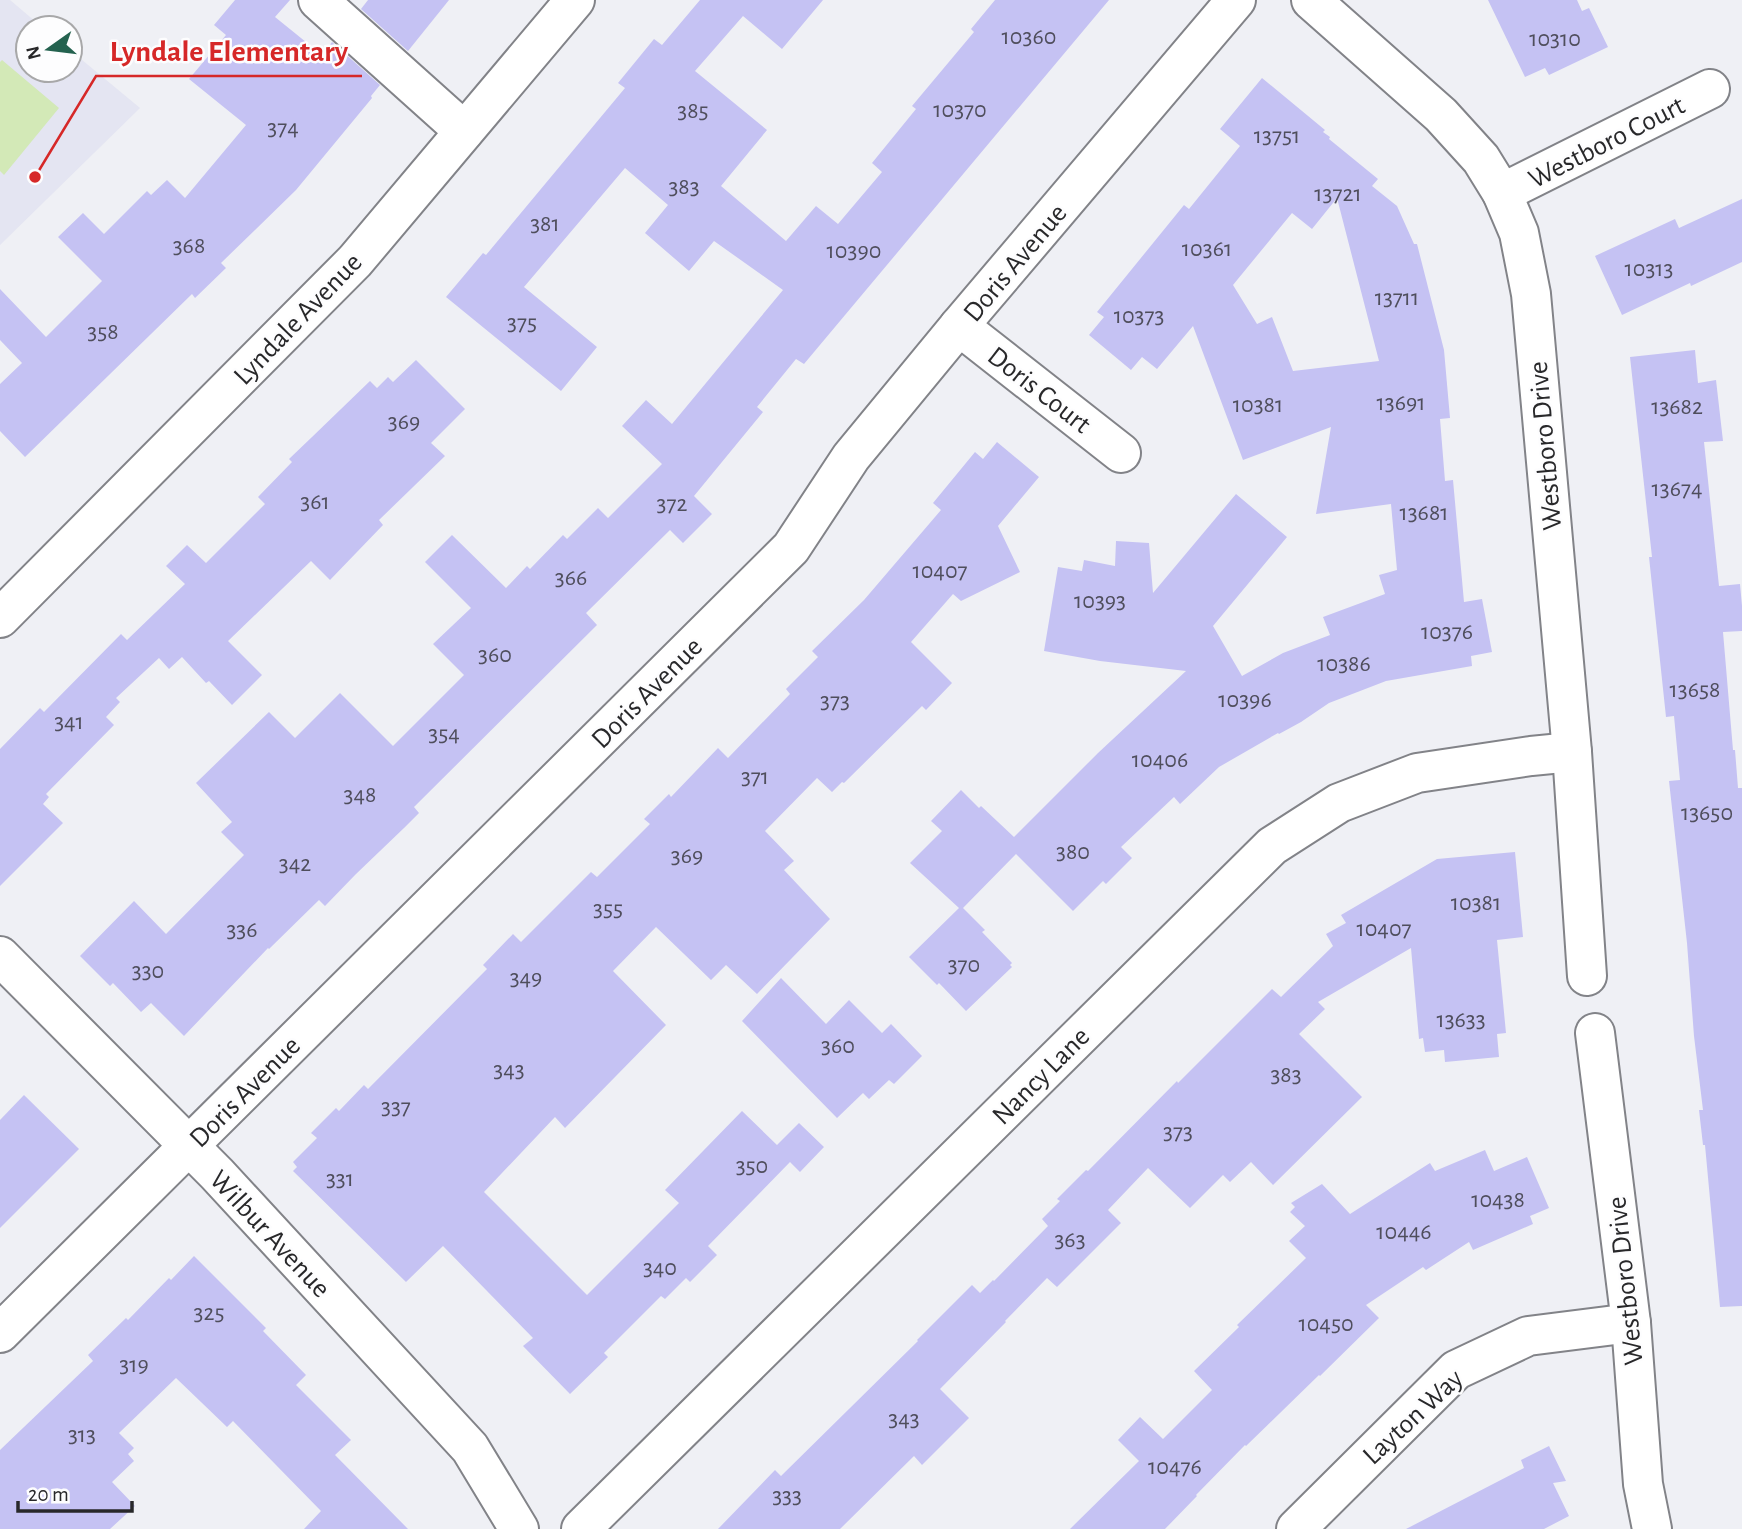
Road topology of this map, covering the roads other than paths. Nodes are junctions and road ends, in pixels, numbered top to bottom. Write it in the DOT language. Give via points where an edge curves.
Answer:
graph roads {
  1 [pos="318,0"];
  2 [pos="575,0"];
  3 [pos="1236,0"];
  4 [pos="1311,0"];
  5 [pos="1710,89"];
  6 [pos="464,131"];
  7 [pos="1502,193"];
  8 [pos="959,326"];
  9 [pos="1121,453"];
  10 [pos="0,618"];
  11 [pos="1572,752"];
  12 [pos="0,956"];
  13 [pos="1587,976"];
  14 [pos="1595,1033"];
  15 [pos="189,1145"];
  16 [pos="1631,1323"];
  17 [pos="0,1333"];
  18 [pos="519,1529"];
  19 [pos="581,1529"];
  20 [pos="1296,1529"];
  21 [pos="1651,1529"];
  1 -- 6 [label="street"];
  2 -- 6 [label="street, Lyndale Avenue"];
  3 -- 8 [label="street, Doris Avenue"];
  4 -- 7 [label="street, Westboro Drive" via="1441,115 1481,159"];
  5 -- 7 [label="street, Westboro Court"];
  6 -- 10 [label="street, Lyndale Avenue" via="355,261"];
  7 -- 11 [label="street, Westboro Drive" via="1518,233 1531,294"];
  8 -- 9 [label="street, Doris Court"];
  8 -- 15 [label="street, Doris Avenue" via="851,457 791,548"];
  11 -- 13 [label="street, Westboro Drive"];
  11 -- 19 [label="street, Nancy Lane" via="1417,773 1339,803 1272,846"];
  12 -- 15 [label="street, Wilbur Avenue"];
  14 -- 16 [label="street, Westboro Drive"];
  15 -- 17 [label="street, Doris Avenue"];
  15 -- 18 [label="street, Wilbur Avenue" via="470,1448"];
  16 -- 20 [label="street, Layton Way" via="1528,1336 1456,1370"];
  16 -- 21 [label="street, Westboro Drive" via="1643,1484"];
}
